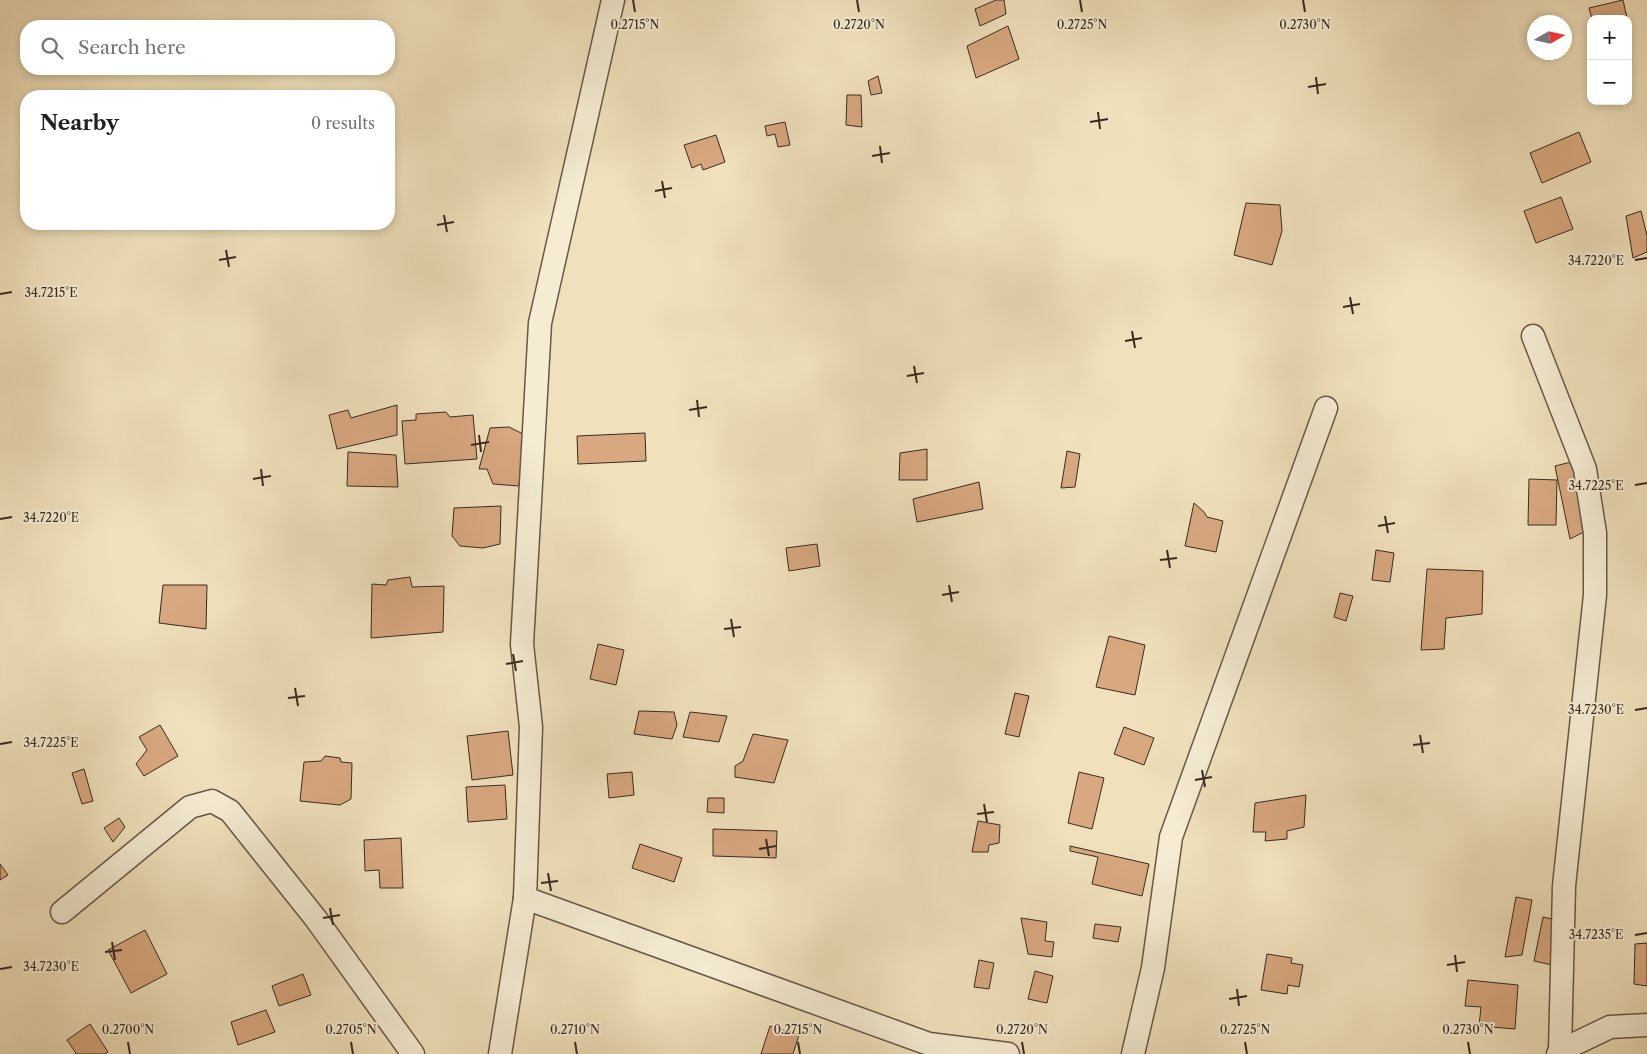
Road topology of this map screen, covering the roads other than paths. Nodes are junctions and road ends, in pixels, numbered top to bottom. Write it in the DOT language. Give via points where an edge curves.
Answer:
graph roads {
  1 [pos="613,0"];
  2 [pos="1532,336"];
  3 [pos="1326,408"];
  4 [pos="525,898"];
  5 [pos="62,912"];
  6 [pos="1647,1025"];
  7 [pos="1559,1052"];
  8 [pos="413,1054"];
  9 [pos="500,1054"];
  10 [pos="1008,1054"];
  11 [pos="1133,1054"];
  1 -- 4 [label="street" via="540,323 522,644 531,728"];
  2 -- 7 [label="street" via="1585,469 1595,533 1595,595 1564,886"];
  3 -- 11 [label="street" via="1171,837 1153,968"];
  4 -- 9 [label="street"];
  4 -- 10 [label="street" via="928,1044"];
  5 -- 8 [label="street" via="190,807 212,801 230,811 280,873"];
  6 -- 7 [label="street" via="1610,1027"];
}
